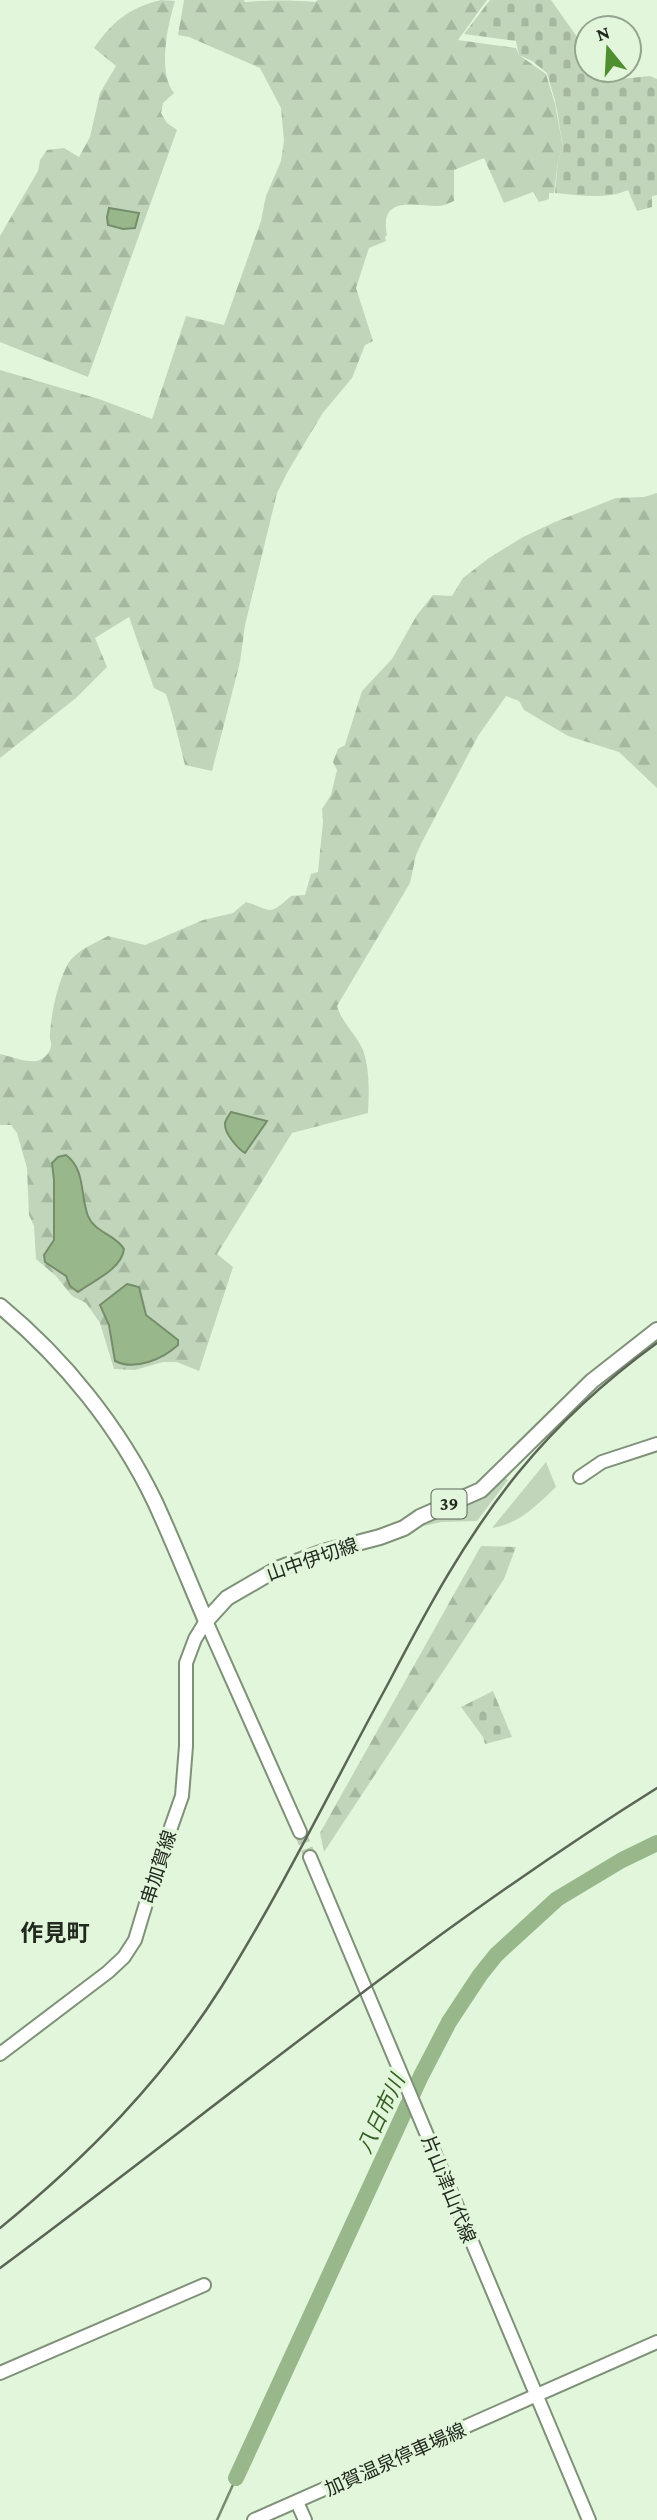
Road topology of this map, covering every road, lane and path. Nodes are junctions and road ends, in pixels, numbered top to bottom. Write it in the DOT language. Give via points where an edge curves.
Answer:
graph roads {
  1 [pos="0,1306"];
  2 [pos="657,1330"];
  3 [pos="657,1444"];
  4 [pos="580,1477"];
  5 [pos="206,1621"];
  6 [pos="300,1832"];
  7 [pos="310,1857"];
  8 [pos="0,2054"];
  9 [pos="204,2285"];
  10 [pos="657,2342"];
  11 [pos="0,2373"];
  12 [pos="537,2397"];
  13 [pos="297,2501"];
  14 [pos="254,2520"];
  15 [pos="305,2520"];
  16 [pos="589,2520"];
  1 -- 5 [label="main road" via="70,1373 117,1436 155,1502"];
  2 -- 5 [label="main road, 山中伊切線 / 39" via="592,1381 481,1490 404,1528 277,1569 227,1598"];
  3 -- 4 [label="main road" via="602,1462"];
  5 -- 6 [label="main road"];
  5 -- 8 [label="main road, 串加賀線" via="186,1663 182,1796 135,1940 108,1972"];
  7 -- 12 [label="main road, 片山津山代線"];
  9 -- 11 [label="main road"];
  10 -- 12 [label="main road, 加賀温泉停車場線"];
  12 -- 13 [label="main road, 加賀温泉停車場線"];
  12 -- 16 [label="main road, 片山津山代線"];
  13 -- 14 [label="main road, 加賀温泉停車場線"];
  13 -- 15 [label="main road"];
}
